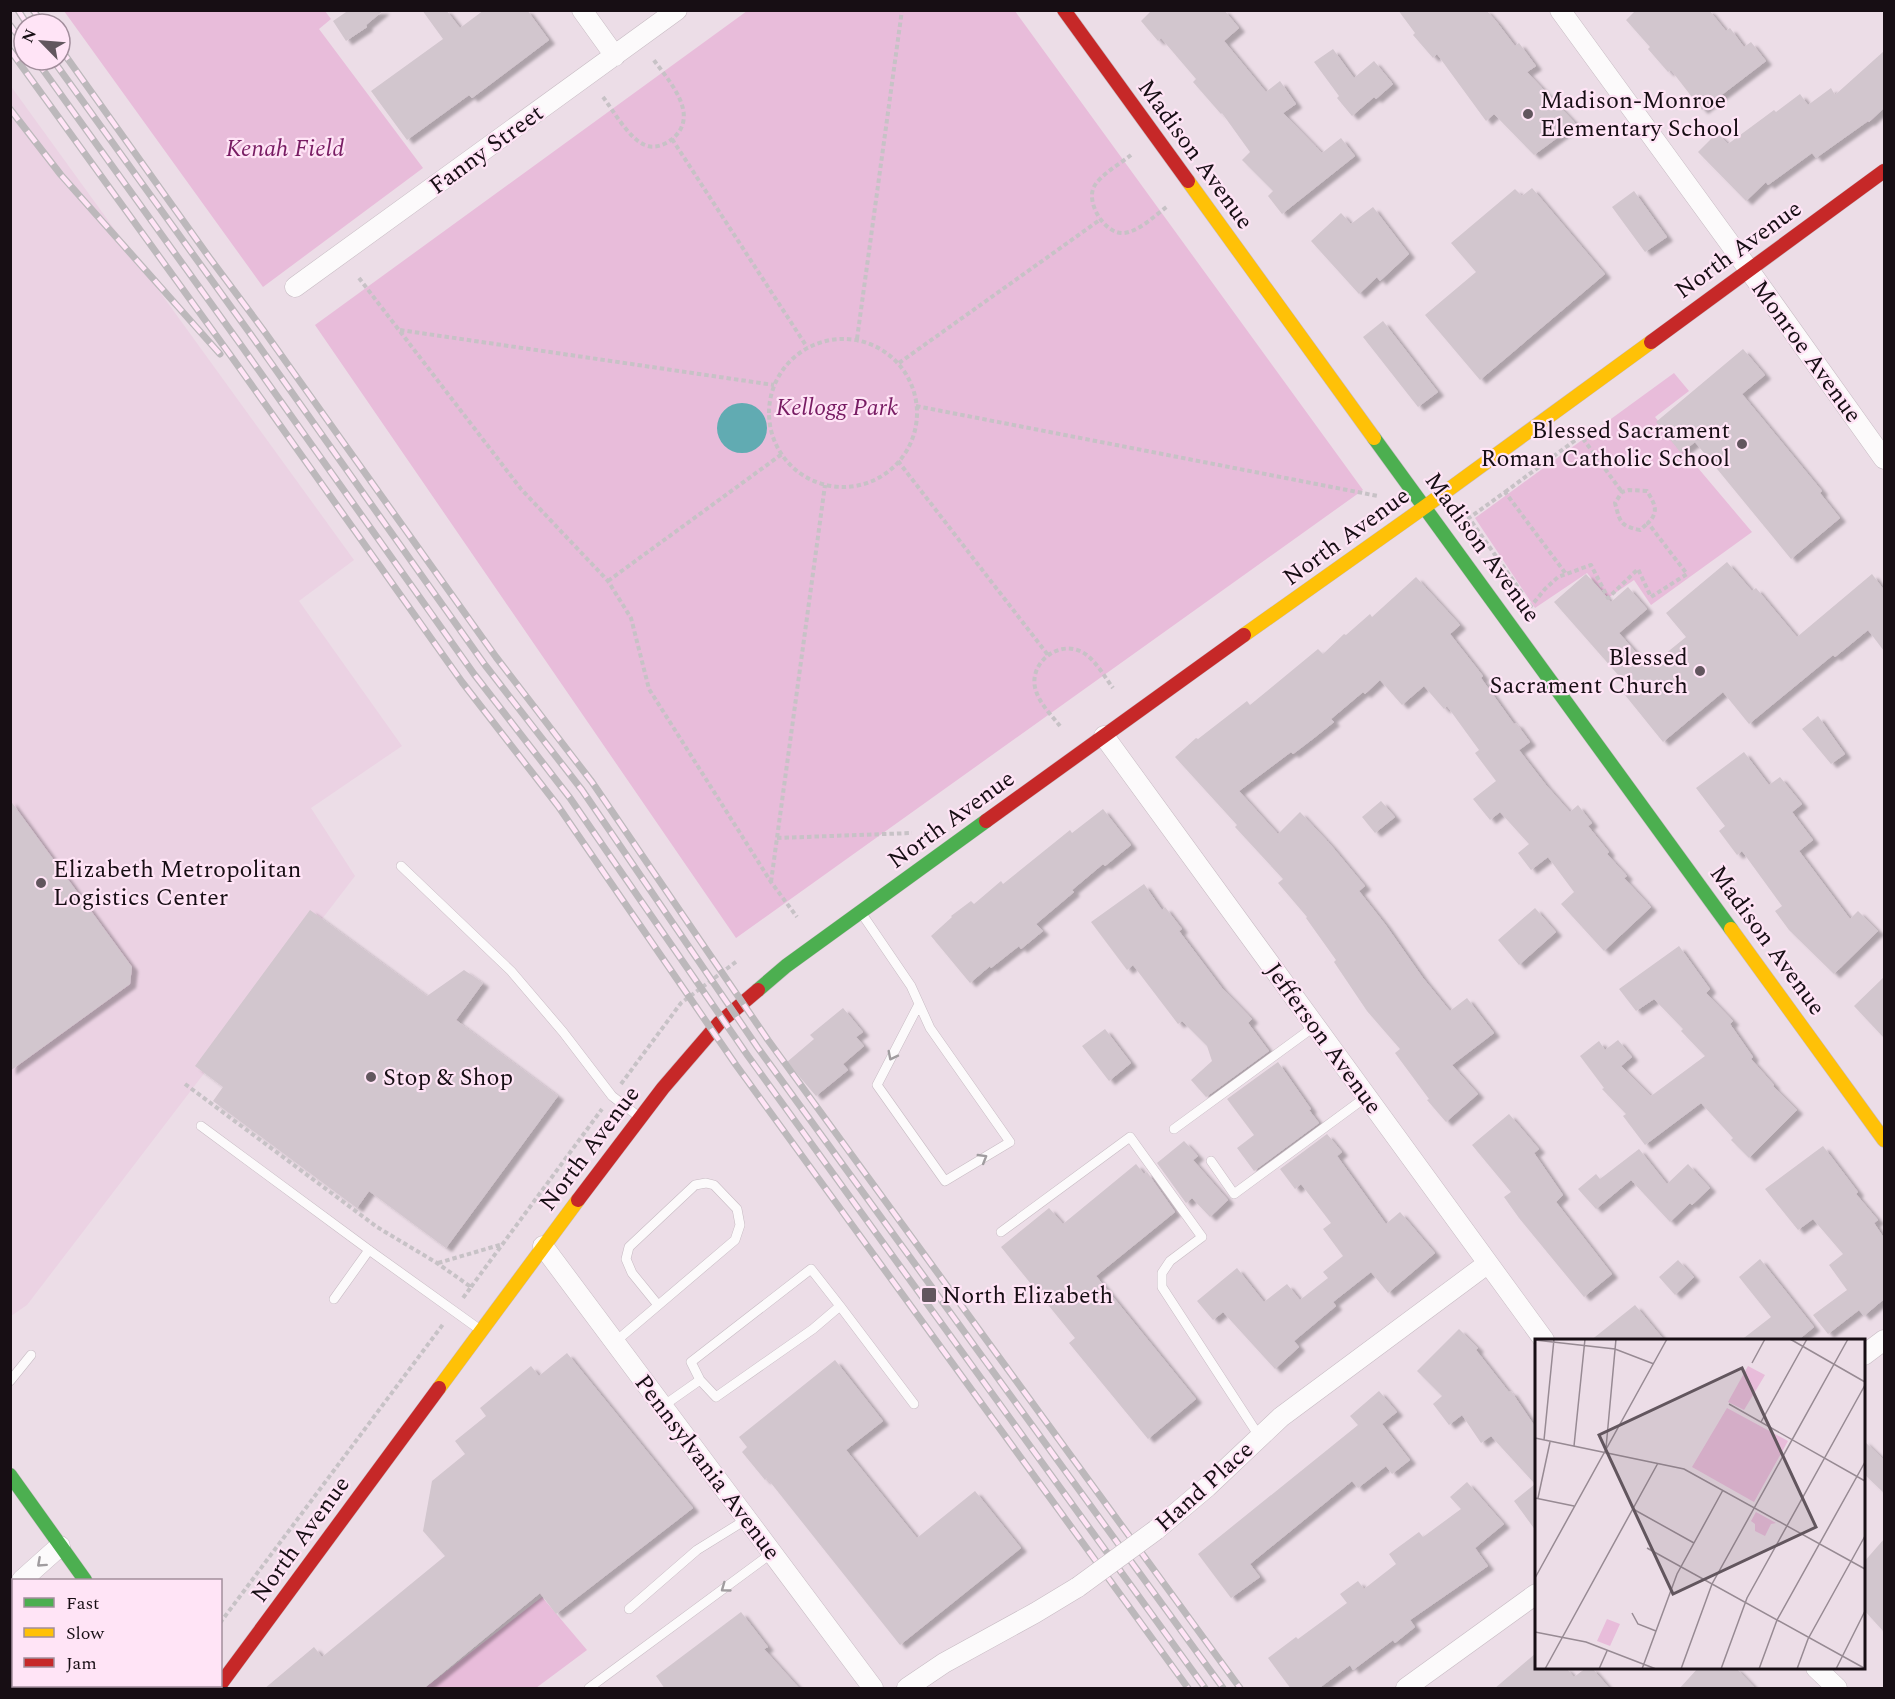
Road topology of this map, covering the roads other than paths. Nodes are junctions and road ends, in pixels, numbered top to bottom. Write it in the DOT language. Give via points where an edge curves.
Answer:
graph roads {
  1 [pos="582,10"];
  2 [pos="677,10"];
  3 [pos="1064,10"];
  4 [pos="1560,10"];
  5 [pos="615,56"];
  6 [pos="1884,171"];
  7 [pos="1749,269"];
  8 [pos="295,287"];
  9 [pos="1884,459"];
  10 [pos="1426,506"];
  11 [pos="1104,736"];
  12 [pos="401,866"];
  13 [pos="861,912"];
  14 [pos="919,1004"];
  15 [pos="1314,1026"];
  16 [pos="1366,1097"];
  17 [pos="640,1118"];
  18 [pos="201,1126"];
  19 [pos="1174,1129"];
  20 [pos="1884,1140"];
  21 [pos="1211,1161"];
  22 [pos="1001,1232"];
  23 [pos="543,1246"];
  24 [pos="369,1250"];
  25 [pos="1487,1264"];
  26 [pos="334,1299"];
  27 [pos="658,1305"];
  28 [pos="840,1306"];
  29 [pos="481,1330"];
  30 [pos="1543,1339"];
  31 [pos="1884,1340"];
  32 [pos="615,1342"];
  33 [pos="1865,1354"];
  34 [pos="31,1355"];
  35 [pos="700,1380"];
  36 [pos="10,1381"];
  37 [pos="914,1404"];
  38 [pos="663,1407"];
  39 [pos="1259,1436"];
  40 [pos="10,1475"];
  41 [pos="747,1519"];
  42 [pos="60,1546"];
  43 [pos="772,1553"];
  44 [pos="24,1579"];
  45 [pos="84,1579"];
  46 [pos="1535,1594"];
  47 [pos="629,1609"];
  48 [pos="1817,1669"];
  49 [pos="222,1683"];
  50 [pos="589,1689"];
  51 [pos="873,1689"];
  52 [pos="907,1689"];
  53 [pos="1406,1689"];
  54 [pos="1837,1689"];
  1 -- 5 [label="street"];
  2 -- 5 [label="street, Fanny Street"];
  3 -- 10 [label="main road, Madison Avenue"];
  4 -- 7 [label="street, Monroe Avenue"];
  5 -- 8 [label="street, Fanny Street"];
  6 -- 7 [label="main road, North Avenue"];
  7 -- 9 [label="street, Monroe Avenue"];
  7 -- 10 [label="main road, North Avenue"];
  10 -- 11 [label="main road, North Avenue"];
  10 -- 20 [label="main road, Madison Avenue"];
  11 -- 13 [label="main road, North Avenue"];
  11 -- 15 [label="street, Jefferson Avenue"];
  12 -- 17 [label="lane" via="511,971 612,1096"];
  13 -- 14 [label="lane"];
  13 -- 17 [label="main road, North Avenue" via="786,966 719,1023"];
  14 -- 14 [label="lane, one-way" via="877,1085 945,1181 1010,1142 930,1028"];
  15 -- 16 [label="street, Jefferson Avenue"];
  15 -- 19 [label="lane"];
  16 -- 21 [label="lane" via="1234,1194"];
  16 -- 25 [label="street, Jefferson Avenue"];
  17 -- 23 [label="main road, North Avenue"];
  18 -- 24 [label="lane"];
  22 -- 39 [label="lane" via="1130,1137 1202,1237 1170,1261 1162,1273 1162,1287"];
  23 -- 29 [label="main road, North Avenue"];
  23 -- 32 [label="street, Pennsylvania Avenue"];
  24 -- 26 [label="lane"];
  24 -- 29 [label="lane"];
  25 -- 30 [label="street, Jefferson Avenue"];
  25 -- 39 [label="street, Hand Place"];
  27 -- 27 [label="lane" via="735,1240 740,1225 737,1209 714,1185 695,1185 629,1247 626,1259 632,1273"];
  27 -- 32 [label="lane"];
  28 -- 35 [label="lane" via="716,1397"];
  28 -- 35 [label="lane" via="811,1269 691,1362"];
  28 -- 37 [label="lane"];
  29 -- 49 [label="main road, North Avenue"];
  31 -- 33 [label="street"];
  32 -- 38 [label="street, Pennsylvania Avenue"];
  34 -- 36 [label="lane"];
  35 -- 38 [label="lane"];
  38 -- 41 [label="street, Pennsylvania Avenue"];
  39 -- 52 [label="street, Hand Place, bridge" via="1156,1530 1078,1587 944,1663"];
  40 -- 42 [label="main road"];
  41 -- 43 [label="street, Pennsylvania Avenue"];
  41 -- 47 [label="lane" via="697,1550"];
  42 -- 44 [label="street, one-way"];
  42 -- 45 [label="main road"];
  43 -- 50 [label="lane, one-way"];
  43 -- 51 [label="street, Pennsylvania Avenue"];
  46 -- 53 [label="street"];
  48 -- 54 [label="street"];
}
